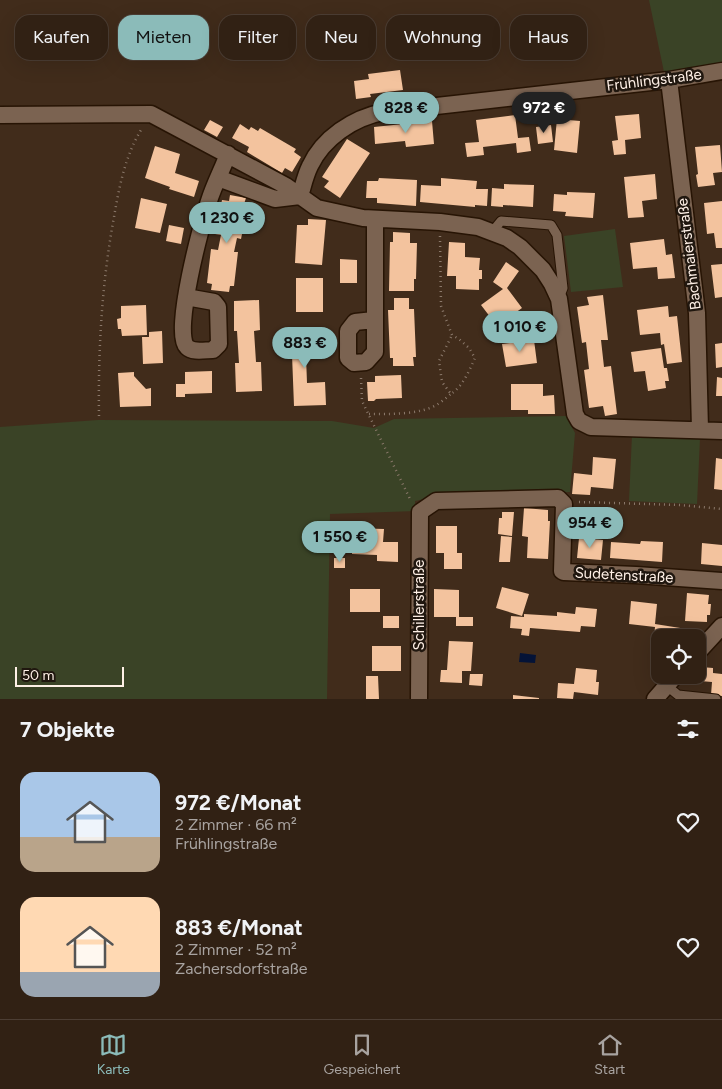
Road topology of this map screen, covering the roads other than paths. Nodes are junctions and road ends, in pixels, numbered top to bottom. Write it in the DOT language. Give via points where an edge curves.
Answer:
graph roads {
  1 [pos="722,71"];
  2 [pos="669,80"];
  3 [pos="0,115"];
  4 [pos="228,154"];
  5 [pos="218,178"];
  6 [pos="300,196"];
  7 [pos="375,219"];
  8 [pos="492,232"];
  9 [pos="186,297"];
  10 [pos="559,299"];
  11 [pos="374,320"];
  12 [pos="700,429"];
  13 [pos="722,430"];
  14 [pos="420,512"];
  15 [pos="722,581"];
  16 [pos="722,626"];
  17 [pos="706,643"];
  18 [pos="668,684"];
  19 [pos="674,684"];
  20 [pos="418,699"];
  21 [pos="655,699"];
  22 [pos="716,699"];
  1 -- 2 [label="street, Frühlingstraße"];
  2 -- 6 [label="street, Frühlingstraße" via="368,115 342,130 319,150"];
  2 -- 12 [label="street, Bachmaierstraße" via="697,313"];
  3 -- 4 [label="street" via="151,114"];
  4 -- 5 [label="street"];
  4 -- 6 [label="street"];
  5 -- 6 [label="street" via="275,199"];
  5 -- 9 [label="street" via="193,257"];
  6 -- 7 [label="street" via="317,208"];
  7 -- 8 [label="street" via="440,222"];
  7 -- 11 [label="street"];
  8 -- 10 [label="street" via="507,238 533,259"];
  8 -- 10 [label="lane" via="501,221 551,225 557,235 563,288"];
  10 -- 12 [label="street" via="575,414 579,421 591,427"];
  11 -- 11 [label="street" via="375,352 366,362 354,363 348,358 348,331 356,322"];
  12 -- 13 [label="street"];
  14 -- 15 [label="street, Sudetenstraße" via="436,501 558,498 564,504 562,571"];
  14 -- 20 [label="street, Schillerstraße"];
  16 -- 17 [label="street"];
  18 -- 21 [label="street"];
  19 -- 22 [label="lane" via="678,695"];
}
